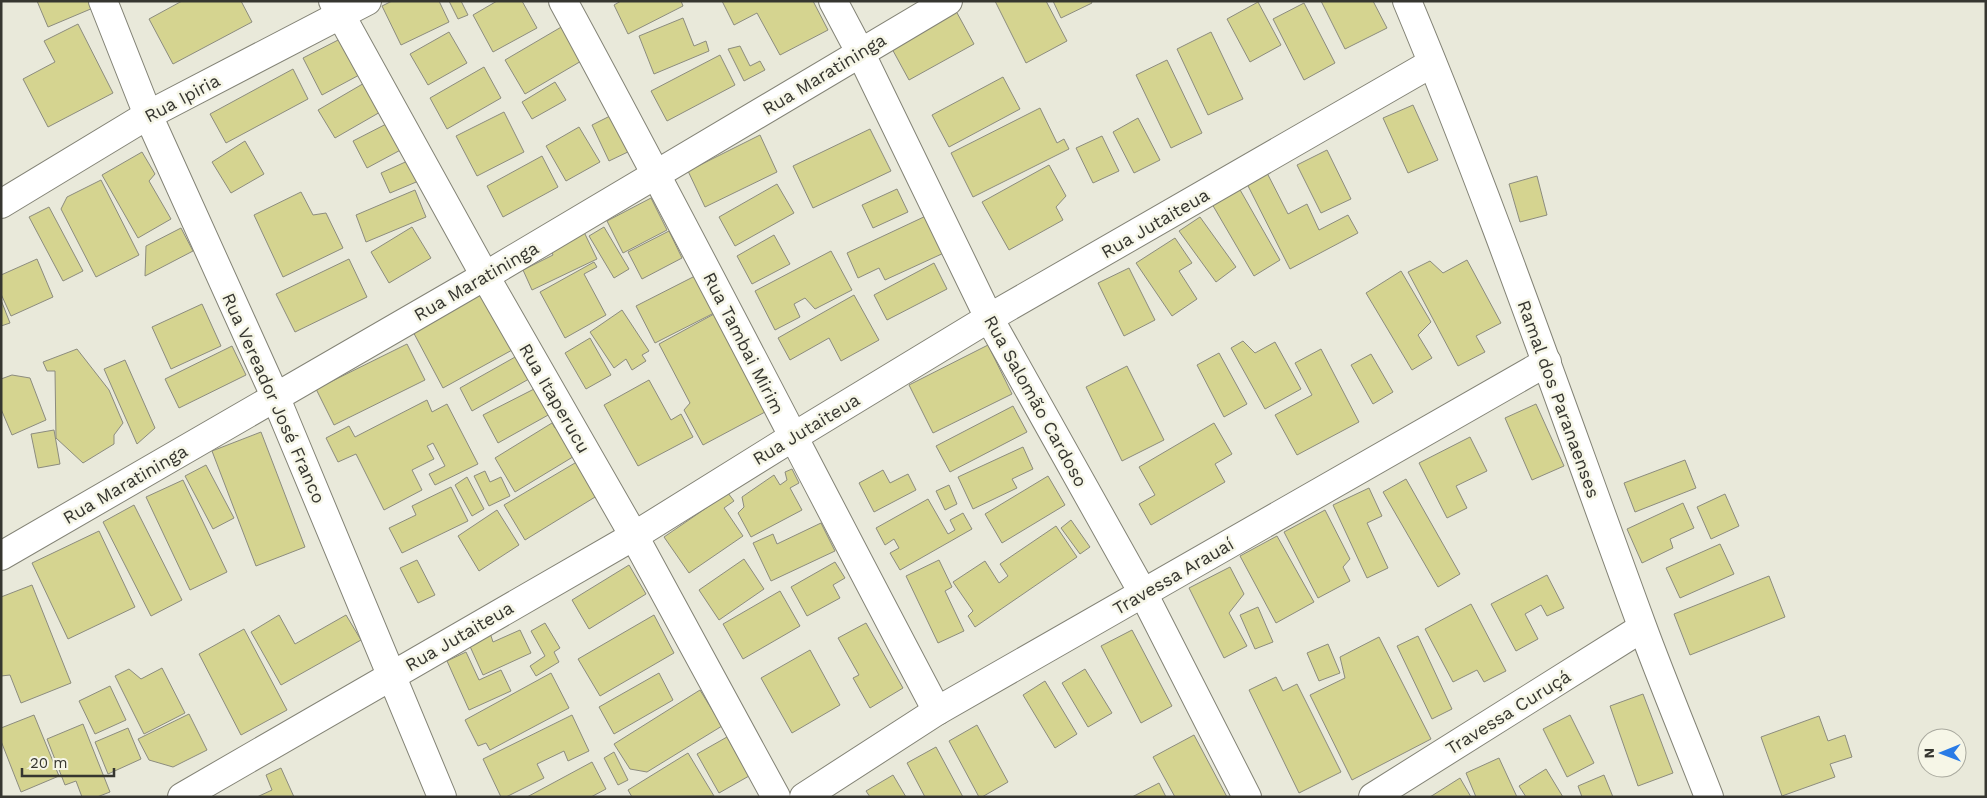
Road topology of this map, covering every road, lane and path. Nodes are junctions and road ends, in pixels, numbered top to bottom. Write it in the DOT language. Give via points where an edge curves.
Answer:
graph roads {
  1 [pos="103,1"];
  2 [pos="367,1"];
  3 [pos="563,1"];
  4 [pos="833,1"];
  5 [pos="948,1"];
  6 [pos="1406,1"];
  7 [pos="337,9"];
  8 [pos="860,52"];
  9 [pos="1432,63"];
  10 [pos="148,115"];
  11 [pos="657,174"];
  12 [pos="1,204"];
  13 [pos="485,276"];
  14 [pos="989,318"];
  15 [pos="1547,362"];
  16 [pos="275,396"];
  17 [pos="792,437"];
  18 [pos="634,536"];
  19 [pos="1,556"];
  20 [pos="1143,593"];
  21 [pos="1642,628"];
  22 [pos="392,675"];
  23 [pos="937,711"];
  24 [pos="182,797"];
  25 [pos="442,797"];
  26 [pos="776,797"];
  27 [pos="804,797"];
  28 [pos="1247,797"];
  29 [pos="1373,797"];
  30 [pos="1709,797"];
  1 -- 10 [label="street, Rua Vereador José Franco"];
  2 -- 7 [label="street, Rua Ipiria"];
  3 -- 11 [label="street, Rua Tambai Mirim"];
  4 -- 8 [label="street, Rua Salomão Cardoso"];
  5 -- 8 [label="street, Rua Maratininga"];
  6 -- 9 [label="street, Ramal dos Paranaenses"];
  7 -- 10 [label="street, Rua Ipiria"];
  7 -- 13 [label="street, Rua Itaperucu"];
  8 -- 11 [label="street, Rua Maratininga"];
  8 -- 14 [label="street, Rua Salomão Cardoso"];
  9 -- 14 [label="street, Rua Jutaiteua"];
  9 -- 15 [label="street, Ramal dos Paranaenses"];
  10 -- 12 [label="street, Rua Ipiria"];
  10 -- 16 [label="street, Rua Vereador José Franco"];
  11 -- 13 [label="street, Rua Maratininga"];
  11 -- 17 [label="street, Rua Tambai Mirim"];
  13 -- 16 [label="street, Rua Maratininga"];
  13 -- 18 [label="street, Rua Itaperucu"];
  14 -- 17 [label="street, Rua Jutaiteua"];
  14 -- 20 [label="street, Rua Salomão Cardoso"];
  15 -- 20 [label="street, Travessa Arauaí"];
  15 -- 21 [label="street, Ramal dos Paranaenses"];
  16 -- 19 [label="street, Rua Maratininga"];
  16 -- 22 [label="street, Rua Vereador José Franco"];
  17 -- 18 [label="street, Rua Jutaiteua"];
  17 -- 23 [label="street, Rua Tambai Mirim"];
  18 -- 22 [label="street, Rua Jutaiteua"];
  18 -- 26 [label="street, Rua Itaperucu"];
  20 -- 23 [label="street, Travessa Arauaí"];
  20 -- 28 [label="street, Rua Salomão Cardoso"];
  21 -- 29 [label="street, Travessa Curuçá"];
  21 -- 30 [label="street, Ramal dos Paranaenses"];
  22 -- 24 [label="street, Rua Jutaiteua"];
  22 -- 25 [label="street, Rua Vereador José Franco"];
  23 -- 27 [label="street, Travessa Arauaí"];
}
